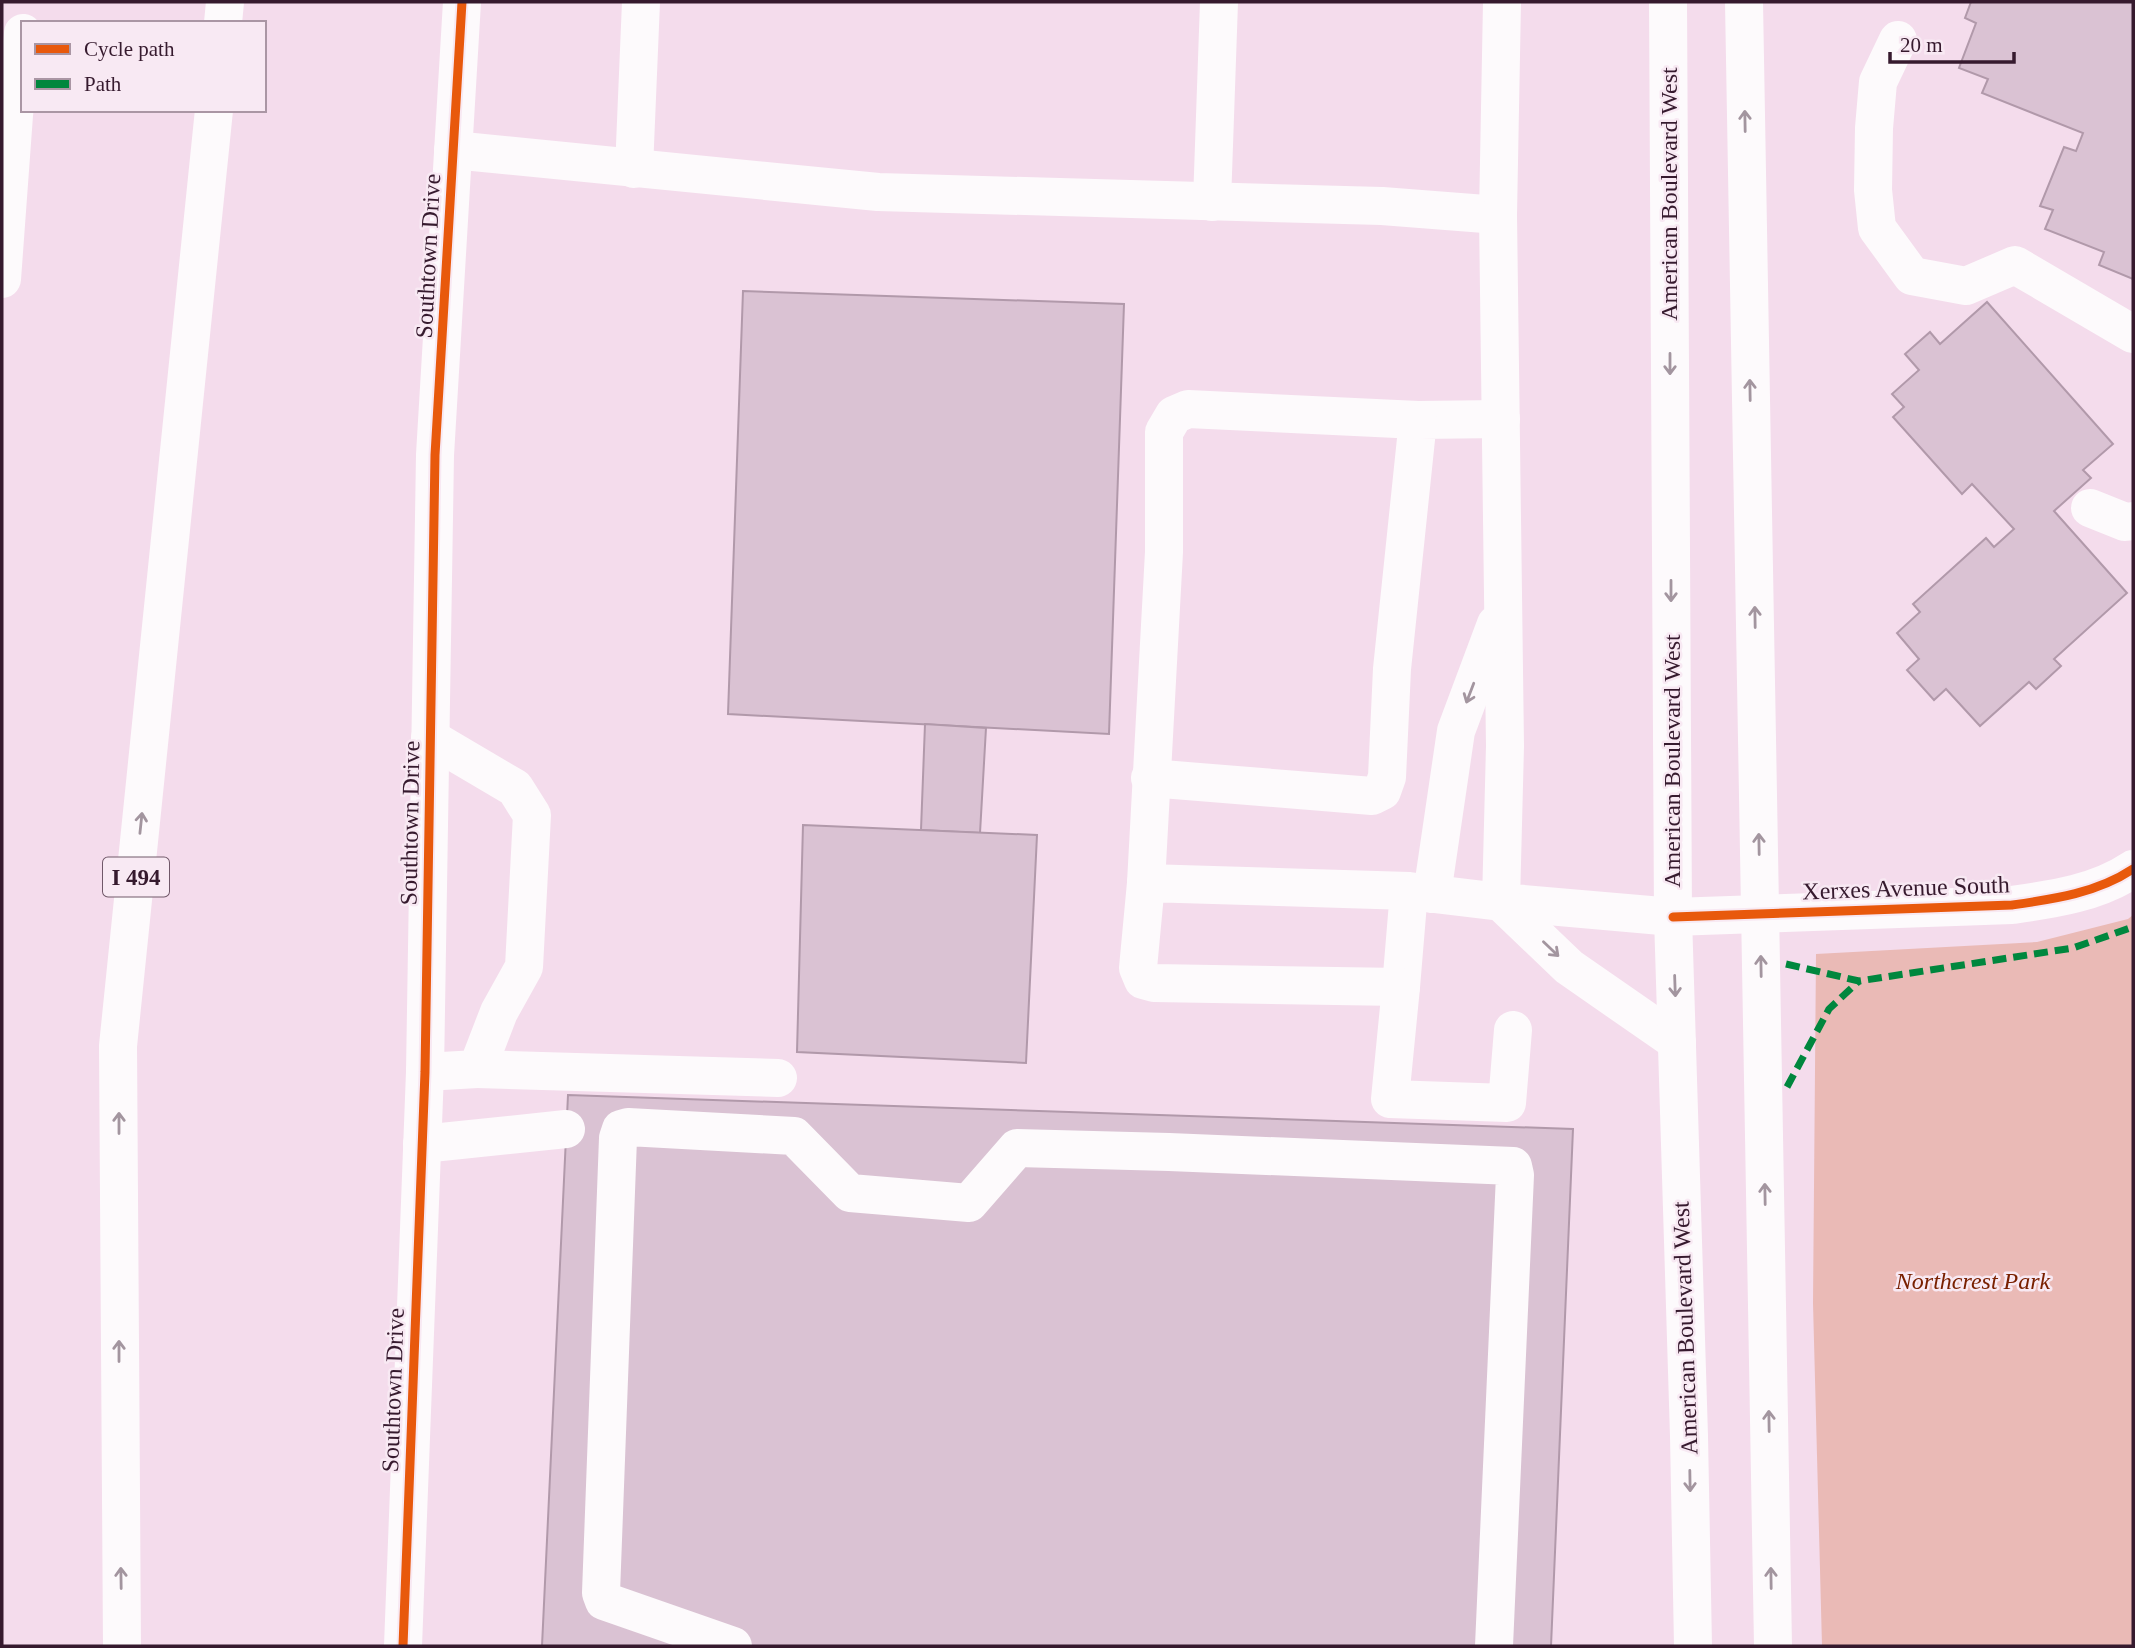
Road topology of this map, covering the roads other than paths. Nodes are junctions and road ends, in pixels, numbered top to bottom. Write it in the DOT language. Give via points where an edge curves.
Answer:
graph roads {
  1 [pos="26,2"];
  2 [pos="225,2"];
  3 [pos="462,2"];
  4 [pos="641,2"];
  5 [pos="1219,2"];
  6 [pos="1502,2"];
  7 [pos="1668,2"];
  8 [pos="1744,2"];
  9 [pos="24,21"];
  10 [pos="223,21"];
  11 [pos="1898,40"];
  12 [pos="21,56"];
  13 [pos="214,112"];
  14 [pos="453,150"];
  15 [pos="634,169"];
  16 [pos="1212,202"];
  17 [pos="1498,215"];
  18 [pos="2,279"];
  19 [pos="2133,334"];
  20 [pos="1501,419"];
  21 [pos="1418,420"];
  22 [pos="2091,508"];
  23 [pos="2133,522"];
  24 [pos="1503,606"];
  25 [pos="430,738"];
  26 [pos="1150,778"];
  27 [pos="2133,869"];
  28 [pos="1146,883"];
  29 [pos="1421,892"];
  30 [pos="1501,902"];
  31 [pos="1760,913"];
  32 [pos="1673,917"];
  33 [pos="1401,987"];
  34 [pos="1513,1030"];
  35 [pos="1676,1042"];
  36 [pos="477,1069"];
  37 [pos="425,1072"];
  38 [pos="778,1078"];
  39 [pos="566,1129"];
  40 [pos="422,1144"];
  41 [pos="122,1646"];
  42 [pos="403,1646"];
  43 [pos="733,1646"];
  44 [pos="1494,1646"];
  45 [pos="1693,1646"];
  46 [pos="1773,1646"];
  1 -- 9 [label="main road"];
  2 -- 10 [label="main road"];
  3 -- 14 [label="main road, Southtown Drive"];
  4 -- 15 [label="main road"];
  5 -- 16 [label="main road"];
  6 -- 17 [label="main road"];
  7 -- 32 [label="main road, American Boulevard West, one-way"];
  31 -- 8 [label="main road, one-way"];
  11 -- 19 [label="main road" via="1878,82 1874,190 1877,228 1912,276 1966,286 2015,265"];
  12 -- 18 [label="main road"];
  41 -- 13 [label="main road, I 494, one-way" via="118,1046"];
  14 -- 15 [label="main road"];
  14 -- 25 [label="main road, Southtown Drive" via="435,455"];
  15 -- 16 [label="main road" via="878,192"];
  16 -- 17 [label="main road" via="1381,206"];
  17 -- 20 [label="main road"];
  20 -- 21 [label="main road"];
  20 -- 24 [label="main road"];
  21 -- 26 [label="main road" via="1392,669 1387,776 1382,791 1372,796"];
  21 -- 26 [label="main road" via="1188,409 1174,415 1164,432 1164,552"];
  22 -- 23 [label="main road"];
  24 -- 29 [label="main road, one-way" via="1456,731"];
  24 -- 30 [label="main road"];
  25 -- 36 [label="main road" via="515,788 532,815 524,968 499,1012"];
  25 -- 37 [label="main road, Southtown Drive"];
  26 -- 28 [label="main road"];
  27 -- 31 [label="main road, Xerxes Avenue South" via="2068,897 2012,905"];
  28 -- 29 [label="main road, Xerxes Avenue South"];
  28 -- 33 [label="main road" via="1138,968 1143,979 1154,983"];
  29 -- 30 [label="main road, Xerxes Avenue South"];
  29 -- 33 [label="main road"];
  30 -- 32 [label="main road, Xerxes Avenue South"];
  30 -- 35 [label="main road, one-way" via="1569,967"];
  31 -- 32 [label="main road, Xerxes Avenue South"];
  46 -- 31 [label="main road, one-way"];
  32 -- 35 [label="main road, American Boulevard West, one-way"];
  33 -- 34 [label="main road" via="1390,1099 1507,1103"];
  35 -- 45 [label="main road, American Boulevard West, one-way"];
  36 -- 37 [label="main road"];
  36 -- 38 [label="main road"];
  37 -- 40 [label="main road, Southtown Drive"];
  39 -- 40 [label="main road"];
  40 -- 42 [label="main road, Southtown Drive"];
  43 -- 44 [label="main road" via="604,1601 601,1593 618,1138 621,1129 628,1127 794,1136 850,1193 969,1203 1017,1148 1513,1166"];
}
